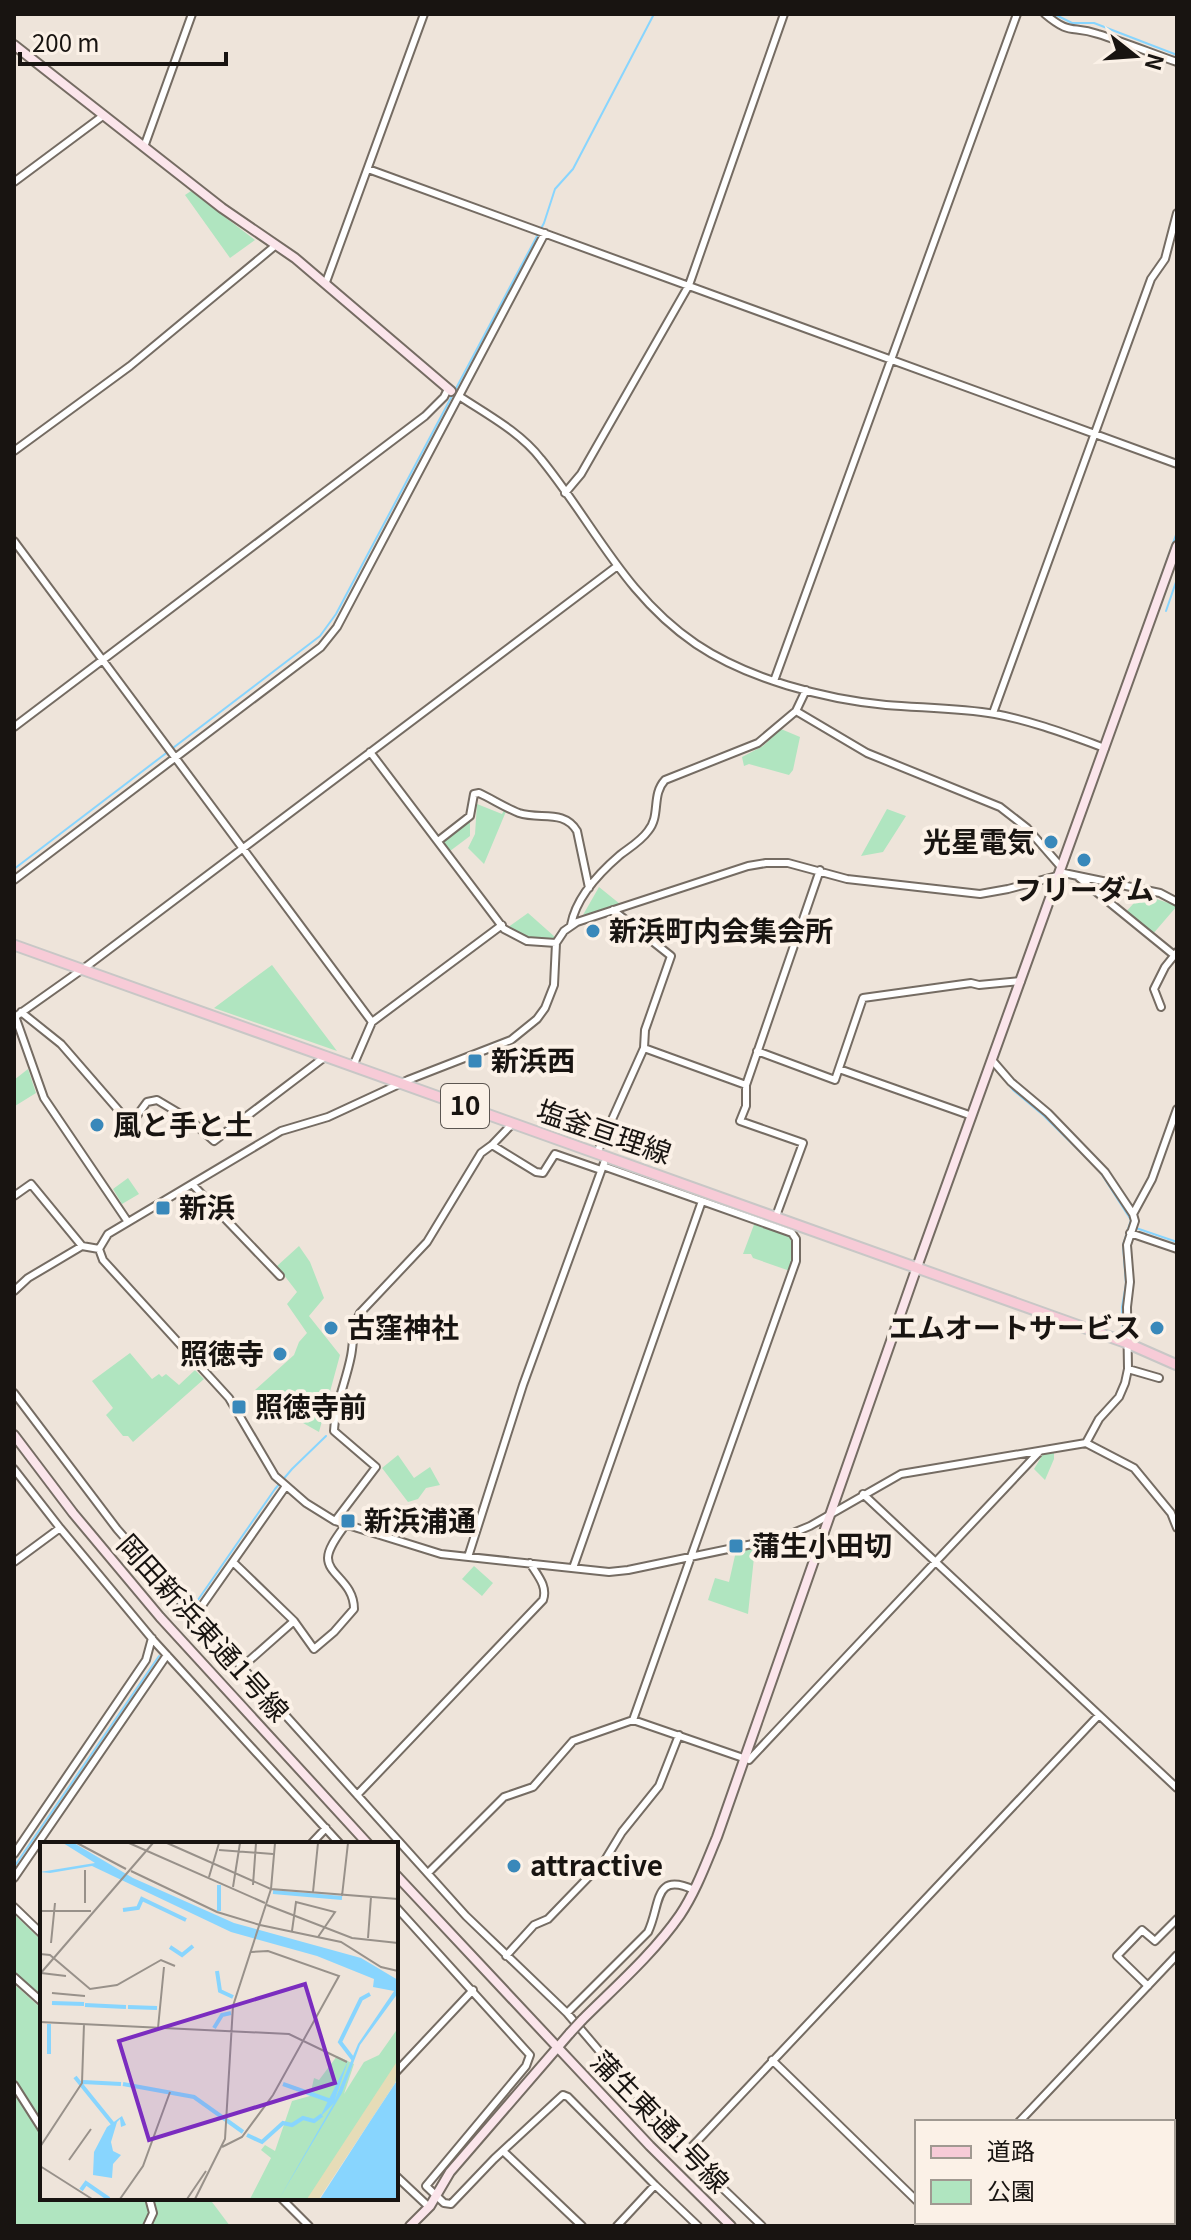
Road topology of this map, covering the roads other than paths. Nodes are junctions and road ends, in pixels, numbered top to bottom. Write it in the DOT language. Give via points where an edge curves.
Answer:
graph roads {
  1 [pos="192,14"];
  2 [pos="424,14"];
  3 [pos="784,14"];
  4 [pos="1017,14"];
  5 [pos="1045,14"];
  6 [pos="14,45"];
  7 [pos="1177,62"];
  8 [pos="104,115"];
  9 [pos="144,147"];
  10 [pos="368,169"];
  11 [pos="14,182"];
  12 [pos="1177,213"];
  13 [pos="541,232"];
  14 [pos="276,245"];
  15 [pos="326,282"];
  16 [pos="689,285"];
  17 [pos="892,358"];
  18 [pos="454,393"];
  19 [pos="1096,434"];
  20 [pos="14,451"];
  21 [pos="1177,464"];
  22 [pos="565,493"];
  23 [pos="14,541"];
  24 [pos="1177,546"];
  25 [pos="616,567"];
  26 [pos="104,661"];
  27 [pos="774,681"];
  28 [pos="806,690"];
  29 [pos="796,711"];
  30 [pos="993,713"];
  31 [pos="14,727"];
  32 [pos="1105,748"];
  33 [pos="370,752"];
  34 [pos="174,753"];
  35 [pos="438,841"];
  36 [pos="242,849"];
  37 [pos="820,870"];
  38 [pos="1059,872"];
  39 [pos="1077,876"];
  40 [pos="14,880"];
  41 [pos="589,888"];
  42 [pos="1177,902"];
  43 [pos="613,910"];
  44 [pos="502,925"];
  45 [pos="571,925"];
  46 [pos="556,943"];
  47 [pos="14,945"];
  48 [pos="1175,954"];
  49 [pos="82,969"];
  50 [pos="1021,981"];
  51 [pos="1161,1007"];
  52 [pos="17,1014"];
  53 [pos="372,1022"];
  54 [pos="644,1048"];
  55 [pos="757,1051"];
  56 [pos="326,1056"];
  57 [pos="992,1060"];
  58 [pos="353,1066"];
  59 [pos="839,1069"];
  60 [pos="401,1083"];
  61 [pos="746,1085"];
  62 [pos="1177,1109"];
  63 [pos="972,1116"];
  64 [pos="513,1123"];
  65 [pos="492,1145"];
  66 [pos="602,1161"];
  67 [pos="193,1185"];
  68 [pos="14,1196"];
  69 [pos="702,1201"];
  70 [pos="1133,1214"];
  71 [pos="776,1216"];
  72 [pos="128,1222"];
  73 [pos="1130,1233"];
  74 [pos="82,1246"];
  75 [pos="99,1249"];
  76 [pos="1177,1249"];
  77 [pos="917,1267"];
  78 [pos="280,1276"];
  79 [pos="14,1291"];
  80 [pos="1127,1343"];
  81 [pos="1177,1365"];
  82 [pos="1128,1369"];
  83 [pos="1159,1378"];
  84 [pos="14,1393"];
  85 [pos="14,1435"];
  86 [pos="1086,1443"];
  87 [pos="1040,1451"];
  88 [pos="14,1469"];
  89 [pos="285,1485"];
  90 [pos="863,1494"];
  91 [pos="831,1512"];
  92 [pos="335,1521"];
  93 [pos="346,1524"];
  94 [pos="60,1528"];
  95 [pos="1177,1528"];
  96 [pos="693,1555"];
  97 [pos="468,1557"];
  98 [pos="937,1561"];
  99 [pos="14,1562"];
  100 [pos="233,1562"];
  101 [pos="530,1563"];
  102 [pos="573,1568"];
  103 [pos="191,1613"];
  104 [pos="294,1621"];
  105 [pos="152,1638"];
  106 [pos="167,1655"];
  107 [pos="242,1667"];
  108 [pos="1099,1715"];
  109 [pos="633,1720"];
  110 [pos="679,1735"];
  111 [pos="746,1759"];
  112 [pos="1177,1788"];
  113 [pos="357,1795"];
  114 [pos="326,1828"];
  115 [pos="313,1842"];
  116 [pos="338,1842"];
  117 [pos="366,1842"];
  118 [pos="14,1854"];
  119 [pos="428,1873"];
  120 [pos="398,1877"];
  121 [pos="14,1878"];
  122 [pos="694,1890"];
  123 [pos="14,1907"];
  124 [pos="398,1909"];
  125 [pos="1177,1919"];
  126 [pos="40,1932"];
  127 [pos="1177,1955"];
  128 [pos="506,1956"];
  129 [pos="14,1977"];
  130 [pos="1148,1986"];
  131 [pos="473,1990"];
  132 [pos="40,2000"];
  133 [pos="567,2013"];
  134 [pos="557,2048"];
  135 [pos="772,2060"];
  136 [pos="398,2070"];
  137 [pos="14,2085"];
  138 [pos="1021,2120"];
  139 [pos="40,2126"];
  140 [pos="503,2151"];
  141 [pos="686,2153"];
  142 [pos="398,2178"];
  143 [pos="655,2185"];
  144 [pos="436,2196"];
  145 [pos="915,2199"];
  146 [pos="150,2200"];
  147 [pos="283,2200"];
  148 [pos="429,2207"];
  149 [pos="147,2226"];
  150 [pos="309,2226"];
  151 [pos="410,2226"];
  152 [pos="582,2226"];
  153 [pos="617,2226"];
  154 [pos="698,2226"];
  155 [pos="731,2226"];
  156 [pos="762,2226"];
  1 -- 9 [label="street"];
  2 -- 10 [label="street"];
  3 -- 16 [label="street"];
  4 -- 17 [label="street"];
  5 -- 7 [label="street" via="1060,27 1093,32"];
  6 -- 8 [label="street"];
  8 -- 9 [label="street"];
  8 -- 11 [label="street"];
  9 -- 14 [label="street"];
  10 -- 13 [label="street"];
  10 -- 15 [label="street"];
  12 -- 19 [label="street" via="1165,259 1151,279"];
  13 -- 16 [label="street"];
  13 -- 18 [label="street"];
  14 -- 15 [label="street"];
  14 -- 20 [label="street" via="130,366"];
  15 -- 18 [label="street"];
  16 -- 17 [label="street"];
  16 -- 22 [label="street" via="581,474"];
  17 -- 19 [label="street"];
  17 -- 27 [label="street"];
  18 -- 22 [label="street" via="511,430 540,457"];
  18 -- 26 [label="street"];
  18 -- 34 [label="street" via="337,627 321,647"];
  19 -- 21 [label="street"];
  19 -- 30 [label="street"];
  22 -- 25 [label="street"];
  23 -- 26 [label="street"];
  24 -- 32 [label="street"];
  25 -- 27 [label="street" via="652,608 694,643"];
  25 -- 33 [label="street"];
  26 -- 31 [label="street"];
  26 -- 34 [label="street"];
  27 -- 28 [label="street"];
  28 -- 29 [label="street"];
  28 -- 30 [label="street" via="880,704"];
  29 -- 38 [label="street" via="867,753 1000,807 1027,828"];
  29 -- 41 [label="street" via="758,743 665,780 659,786 651,828"];
  30 -- 32 [label="street"];
  32 -- 38 [label="street"];
  33 -- 35 [label="street"];
  33 -- 36 [label="street"];
  34 -- 36 [label="street"];
  34 -- 40 [label="street"];
  35 -- 41 [label="street" via="470,816 474,794 479,793 520,813 561,817 577,831"];
  35 -- 44 [label="street"];
  36 -- 49 [label="street"];
  36 -- 53 [label="street"];
  37 -- 38 [label="street" via="847,879 980,894"];
  37 -- 43 [label="street" via="757,864"];
  37 -- 55 [label="street"];
  38 -- 39 [label="street"];
  38 -- 50 [label="street"];
  39 -- 42 [label="street" via="1160,893"];
  39 -- 48 [label="street"];
  41 -- 45 [label="street"];
  43 -- 45 [label="street"];
  43 -- 54 [label="street" via="671,956 645,1030"];
  44 -- 46 [label="street" via="527,941"];
  44 -- 53 [label="street"];
  45 -- 46 [label="street"];
  46 -- 60 [label="street" via="550,996 523,1032"];
  47 -- 49 [label="main road, 塩釜亘理線 / 10"];
  48 -- 51 [label="street" via="1154,989"];
  49 -- 52 [label="street"];
  49 -- 56 [label="main road, 塩釜亘理線 / 10"];
  50 -- 57 [label="street"];
  50 -- 59 [label="street" via="863,998"];
  52 -- 56 [label="street" via="61,1044 127,1120 157,1100 214,1141"];
  52 -- 72 [label="street" via="44,1098"];
  53 -- 58 [label="street"];
  54 -- 61 [label="street"];
  54 -- 66 [label="street"];
  55 -- 59 [label="street" via="835,1080"];
  55 -- 61 [label="street"];
  56 -- 58 [label="main road, 塩釜亘理線 / 10"];
  57 -- 63 [label="street"];
  57 -- 70 [label="street" via="1105,1172"];
  58 -- 60 [label="main road, 塩釜亘理線 / 10"];
  59 -- 63 [label="street"];
  60 -- 64 [label="main road, 塩釜亘理線 / 10"];
  60 -- 67 [label="street" via="328,1117 281,1131"];
  61 -- 71 [label="street" via="740,1121 803,1143"];
  62 -- 70 [label="street"];
  63 -- 77 [label="street"];
  64 -- 65 [label="street"];
  64 -- 66 [label="main road, 塩釜亘理線 / 10"];
  65 -- 66 [label="street" via="536,1172 543,1173 555,1154"];
  65 -- 92 [label="street" via="481,1153 427,1242 355,1323 334,1431 376,1467"];
  66 -- 69 [label="street"];
  66 -- 71 [label="main road, 塩釜亘理線 / 10"];
  66 -- 97 [label="street"];
  67 -- 72 [label="street"];
  67 -- 78 [label="street"];
  68 -- 74 [label="street" via="31,1184"];
  69 -- 96 [label="street" via="792,1233 797,1250 795,1271"];
  69 -- 102 [label="street"];
  70 -- 73 [label="street"];
  71 -- 77 [label="main road, 塩釜亘理線 / 10"];
  72 -- 75 [label="street" via="108,1234"];
  73 -- 76 [label="street"];
  73 -- 80 [label="street"];
  74 -- 75 [label="street"];
  74 -- 79 [label="street"];
  75 -- 89 [label="street" via="103,1260 229,1398"];
  77 -- 80 [label="main road, 塩釜亘理線 / 10"];
  77 -- 91 [label="street"];
  80 -- 81 [label="main road, 塩釜亘理線 / 10"];
  80 -- 82 [label="street"];
  82 -- 83 [label="street"];
  82 -- 86 [label="street" via="1119,1397"];
  84 -- 103 [label="street" via="117,1529"];
  85 -- 117 [label="street, 岡田新浜東通1号線" via="160,1617"];
  86 -- 87 [label="street"];
  86 -- 95 [label="street" via="1134,1468"];
  87 -- 90 [label="street" via="901,1474"];
  87 -- 98 [label="street"];
  88 -- 94 [label="street"];
  89 -- 92 [label="street"];
  89 -- 100 [label="street"];
  90 -- 91 [label="street"];
  90 -- 98 [label="street"];
  91 -- 96 [label="street" via="781,1538"];
  91 -- 111 [label="street"];
  92 -- 93 [label="street"];
  93 -- 97 [label="street" via="441,1554"];
  93 -- 104 [label="street" via="328,1563 350,1589 354,1609 314,1649"];
  94 -- 99 [label="street"];
  94 -- 105 [label="street"];
  96 -- 102 [label="street" via="628,1570"];
  96 -- 109 [label="street"];
  97 -- 101 [label="street"];
  98 -- 108 [label="street"];
  98 -- 111 [label="street"];
  100 -- 103 [label="street"];
  100 -- 104 [label="street"];
  101 -- 102 [label="street"];
  101 -- 113 [label="street" via="544,1586 543,1600"];
  103 -- 107 [label="street"];
  104 -- 107 [label="street"];
  105 -- 106 [label="street"];
  105 -- 118 [label="street" via="146,1660"];
  106 -- 114 [label="street"];
  106 -- 121 [label="street"];
  107 -- 113 [label="street"];
  108 -- 112 [label="street"];
  108 -- 135 [label="street"];
  109 -- 110 [label="street"];
  109 -- 119 [label="street" via="573,1741 533,1787 504,1797"];
  110 -- 111 [label="street"];
  110 -- 128 [label="street" via="659,1786 605,1860"];
  111 -- 122 [label="street"];
  113 -- 119 [label="street"];
  114 -- 115 [label="street"];
  114 -- 116 [label="street"];
  119 -- 128 [label="street"];
  120 -- 134 [label="street"];
  122 -- 133 [label="street" via="681,1884 664,1887 648,1932"];
  122 -- 134 [label="street, bridge" via="661,1940"];
  123 -- 126 [label="street"];
  124 -- 131 [label="street"];
  125 -- 130 [label="street" via="1155,1941 1142,1930 1117,1956"];
  127 -- 130 [label="street"];
  128 -- 133 [label="street"];
  129 -- 132 [label="street"];
  130 -- 138 [label="street"];
  131 -- 136 [label="street"];
  131 -- 144 [label="street" via="528,2051 529,2060 426,2186"];
  133 -- 141 [label="street"];
  134 -- 144 [label="street" via="450,2172"];
  134 -- 155 [label="street, 蒲生東通1号線"];
  135 -- 141 [label="street"];
  135 -- 145 [label="street"];
  137 -- 139 [label="street"];
  140 -- 143 [label="street" via="563,2095"];
  140 -- 144 [label="street" via="451,2204"];
  140 -- 152 [label="street"];
  141 -- 156 [label="street"];
  142 -- 148 [label="street"];
  143 -- 153 [label="street"];
  143 -- 154 [label="street"];
  144 -- 148 [label="street"];
  146 -- 149 [label="street" via="153,2213"];
  147 -- 150 [label="street"];
  148 -- 151 [label="street"];
}
